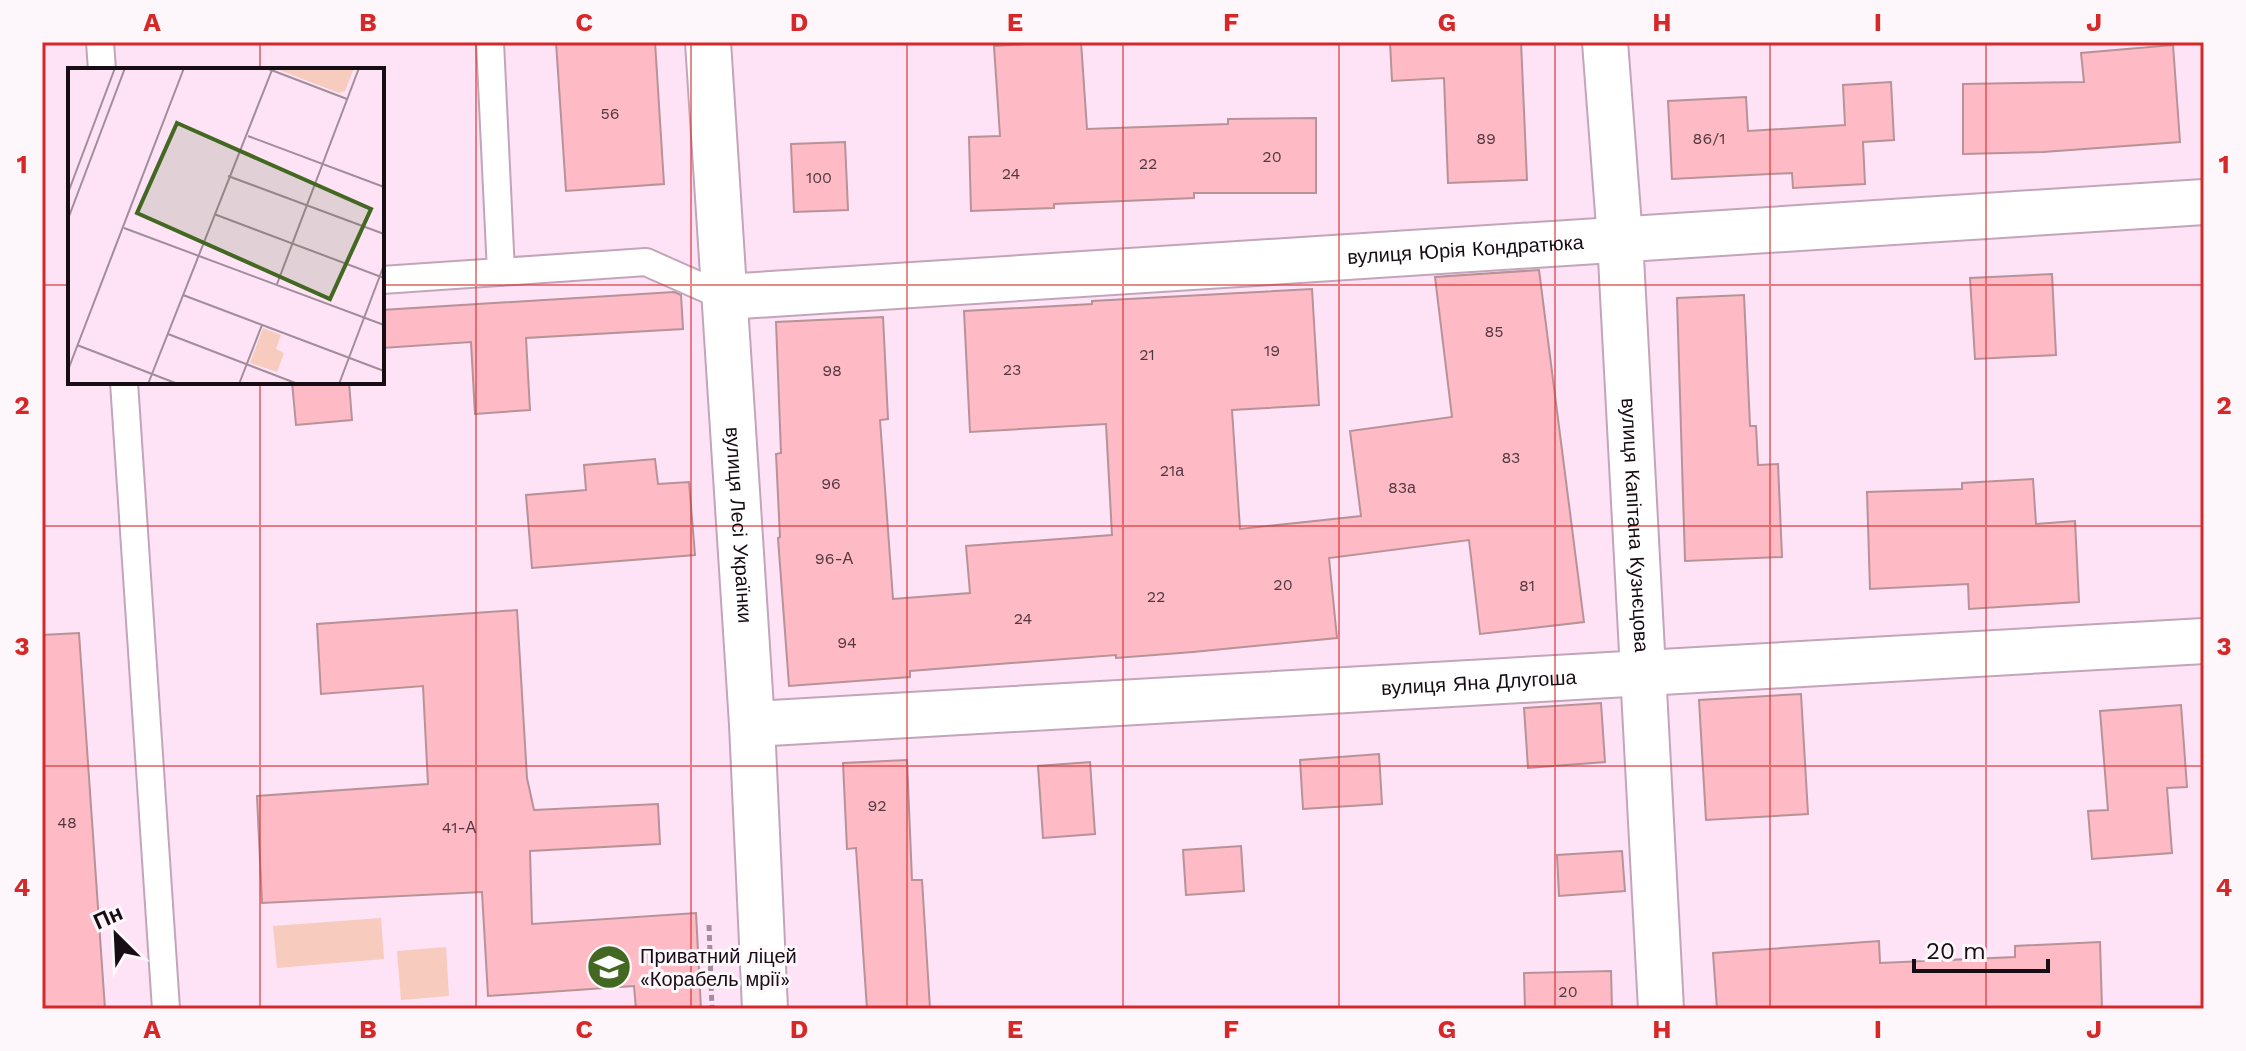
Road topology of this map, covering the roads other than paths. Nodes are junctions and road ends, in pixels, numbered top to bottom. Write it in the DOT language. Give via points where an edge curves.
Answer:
graph roads {
  1 [pos="100,42"];
  2 [pos="490,42"];
  3 [pos="708,42"];
  4 [pos="1605,42"];
  5 [pos="102,68"];
  6 [pos="2204,202"];
  7 [pos="1620,239"];
  8 [pos="501,272"];
  9 [pos="384,280"];
  10 [pos="725,297"];
  11 [pos="124,384"];
  12 [pos="2204,641"];
  13 [pos="1643,672"];
  14 [pos="752,724"];
  15 [pos="166,1009"];
  16 [pos="765,1009"];
  17 [pos="1661,1009"];
  1 -- 5 [label="lane"];
  2 -- 8 [label="lane"];
  3 -- 10 [label="street, вулиця Лесі Українки"];
  4 -- 7 [label="street, вулиця Капітана Кузнєцова"];
  6 -- 7 [label="street, вулиця Юрія Кондратюка"];
  7 -- 10 [label="street, вулиця Юрія Кондратюка"];
  7 -- 13 [label="street, вулиця Капітана Кузнєцова"];
  8 -- 9 [label="lane"];
  8 -- 10 [label="lane" via="646,262"];
  10 -- 14 [label="street, вулиця Лесі Українки"];
  11 -- 15 [label="lane"];
  12 -- 13 [label="street, вулиця Яна Длугоша"];
  13 -- 14 [label="street, вулиця Яна Длугоша"];
  13 -- 17 [label="street, вулиця Капітана Кузнєцова"];
  14 -- 16 [label="street, вулиця Лесі Українки"];
}
